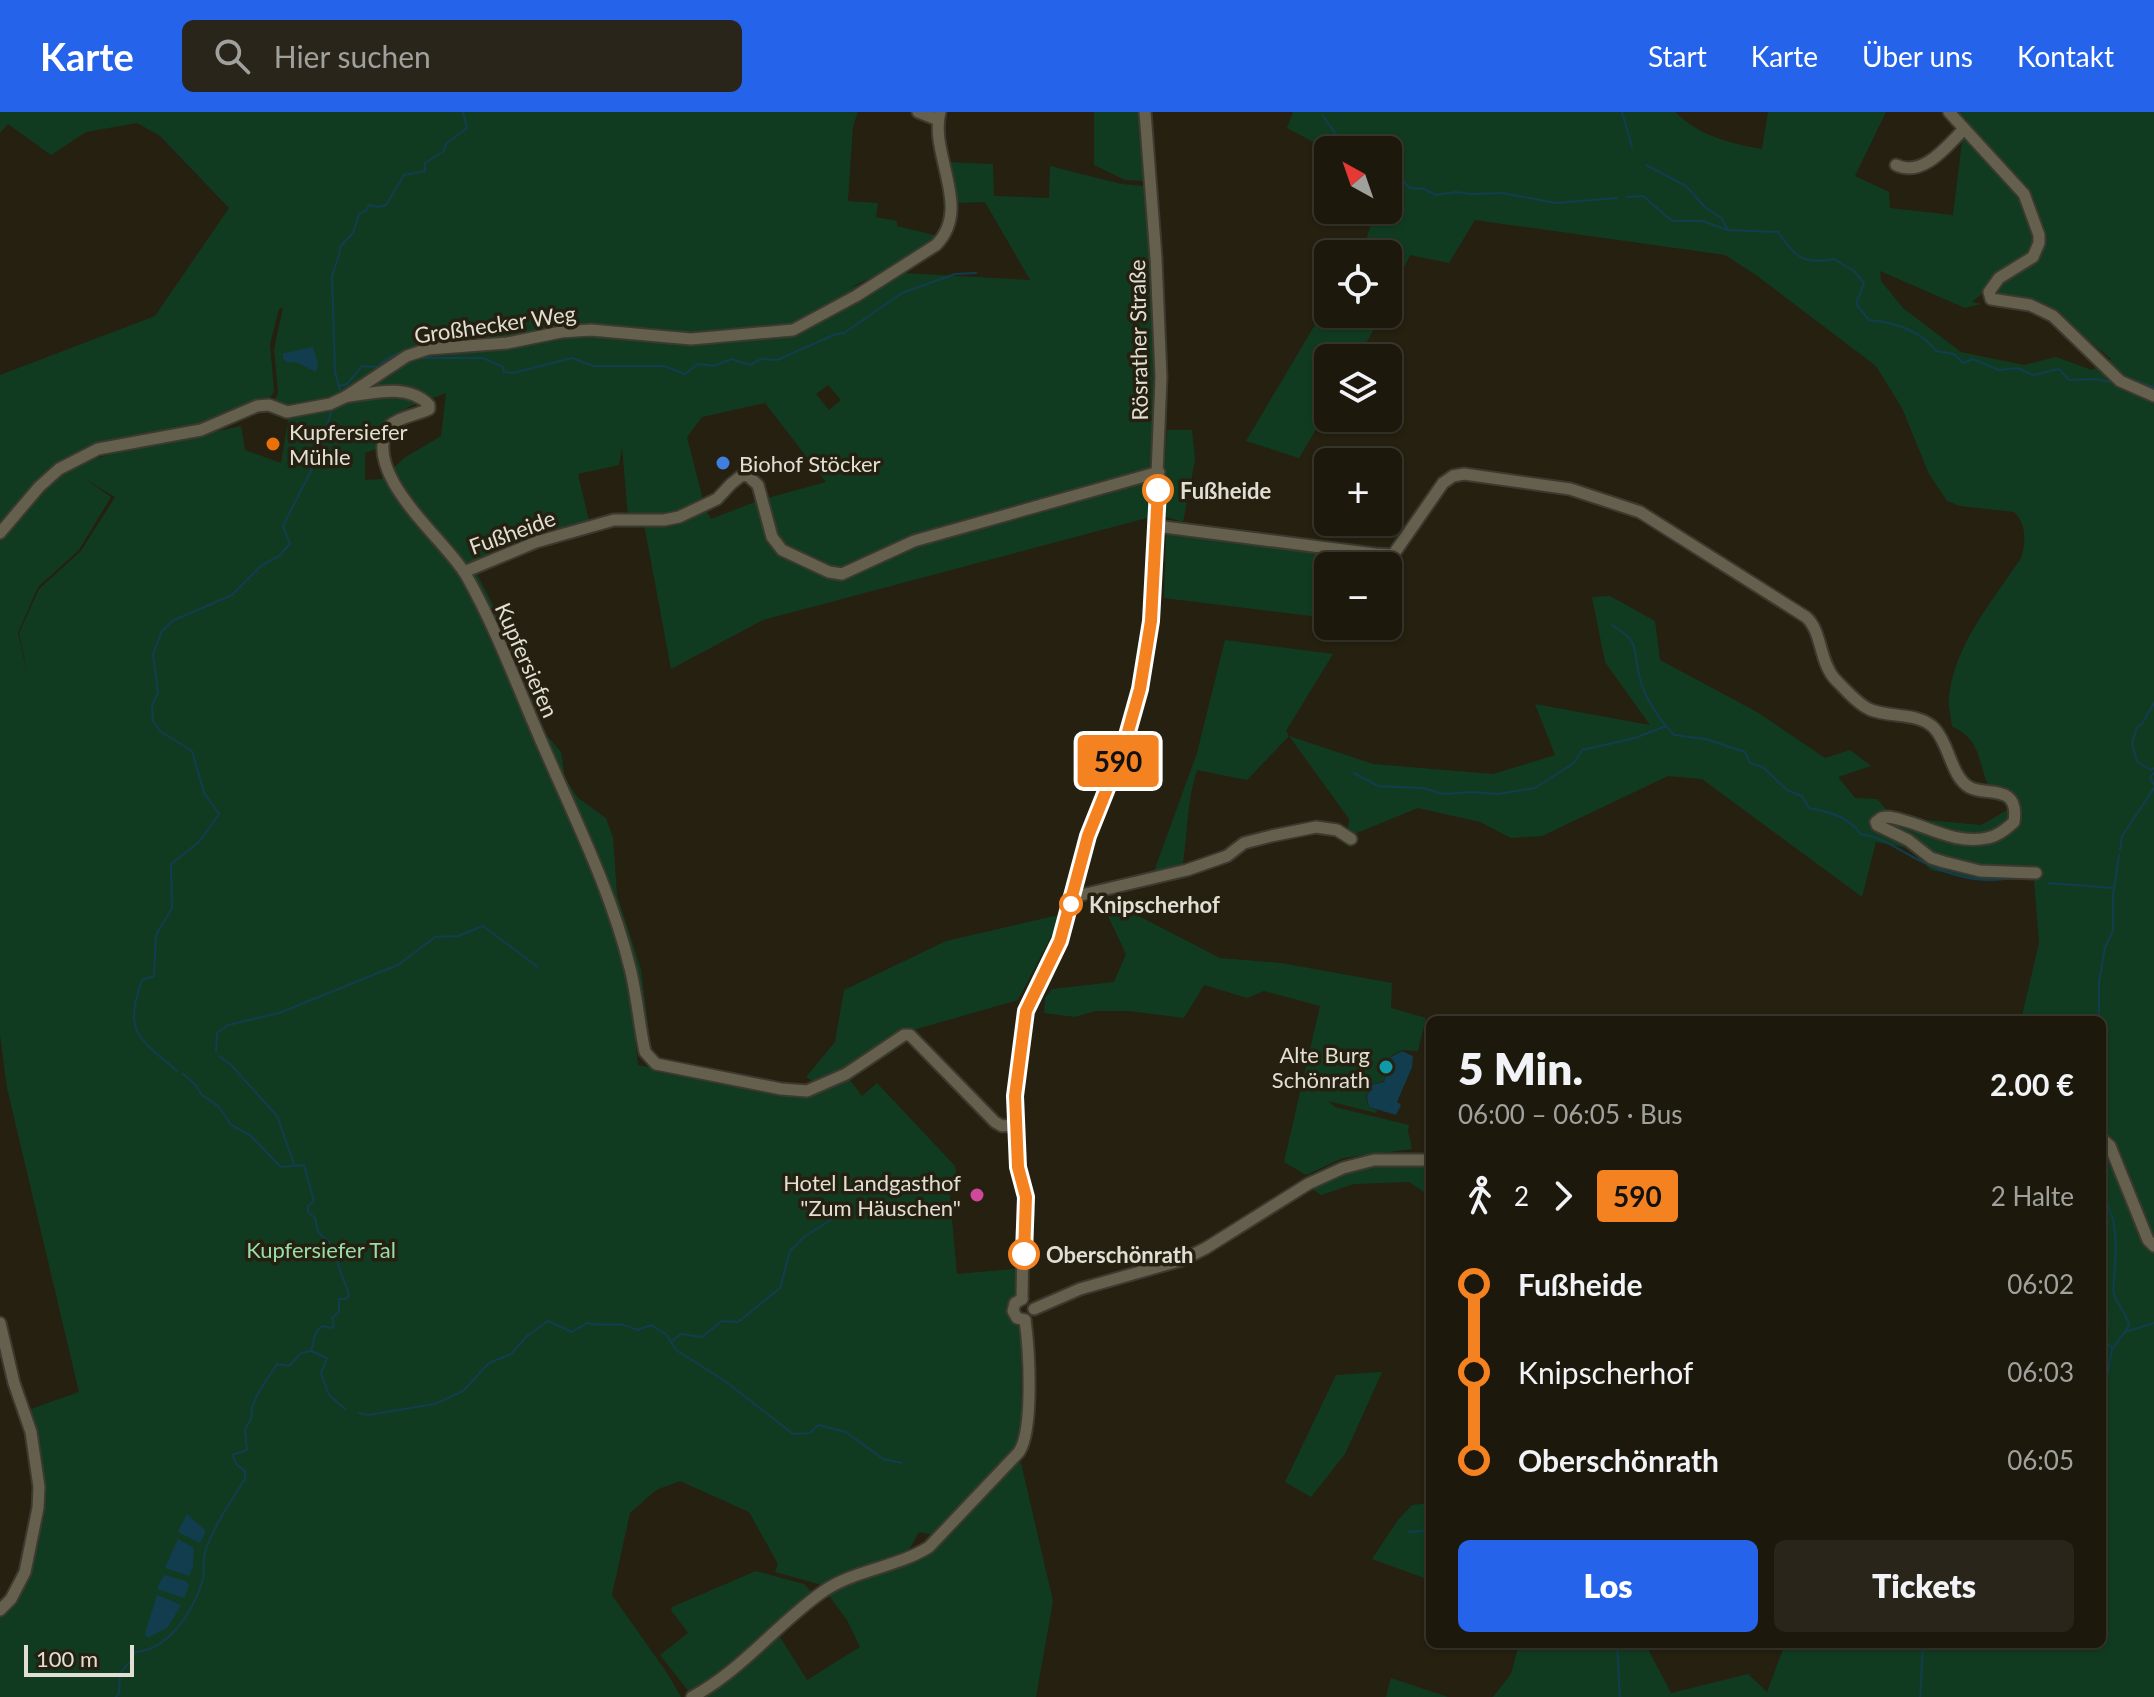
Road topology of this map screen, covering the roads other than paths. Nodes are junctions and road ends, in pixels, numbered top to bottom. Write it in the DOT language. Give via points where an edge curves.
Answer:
graph roads {
  1 [pos="918,112"];
  2 [pos="1145,112"];
  3 [pos="1949,112"];
  4 [pos="939,116"];
  5 [pos="1964,129"];
  6 [pos="1896,165"];
  7 [pos="2154,396"];
  8 [pos="345,397"];
  9 [pos="1159,472"];
  10 [pos="1156,526"];
  11 [pos="0,533"];
  12 [pos="464,572"];
  13 [pos="1351,839"];
  14 [pos="2036,873"];
  15 [pos="1073,897"];
  16 [pos="1015,1125"];
  17 [pos="2106,1142"];
  18 [pos="1426,1160"];
  19 [pos="2154,1246"];
  20 [pos="1022,1299"];
  21 [pos="1034,1309"];
  22 [pos="1025,1320"];
  23 [pos="0,1323"];
  24 [pos="0,1610"];
  25 [pos="692,1697"];
  1 -- 4 [label="street"];
  2 -- 9 [label="street, Rösrather Straße" via="1159,311"];
  3 -- 5 [label="street"];
  4 -- 8 [label="street, Großhecker Weg" via="937,139 951,206 945,237 793,330 691,339 591,330 428,349 400,360"];
  5 -- 6 [label="street" via="1932,162"];
  5 -- 7 [label="street" via="2024,194 2039,235 2033,257 1999,278 1989,292 1991,299 2030,305 2053,316 2120,381"];
  8 -- 11 [label="street, Großhecker Weg" via="287,412 257,406 201,430 98,449 59,469"];
  8 -- 12 [label="street, Kupfersiefen" via="398,391 426,401 429,409 388,427 383,445 386,464 401,495"];
  9 -- 10 [label="street, Rösrather Straße"];
  9 -- 12 [label="street, Fußheide" via="914,541 842,574 782,550 772,537 758,485 747,475 717,499 679,517 605,523 536,542"];
  10 -- 14 [label="street" via="1393,555 1434,493 1453,476 1464,474 1570,489 1628,508 1654,519 1806,617 1829,671 1864,706 1934,727 1964,784 2009,799 2016,811 2014,822 1989,838 1974,840 1888,817 1877,825 1944,862 1980,871"];
  10 -- 15 [label="street, Rösrather Straße" via="1151,621 1140,689 1088,836"];
  12 -- 16 [label="street, Kupfersiefen" via="605,888 631,971 648,1058 656,1064 807,1091 910,1035 995,1122"];
  13 -- 15 [label="street" via="1316,827 1240,845 1227,856 1187,870"];
  15 -- 16 [label="street, Rösrather Straße" via="1060,941 1024,1021"];
  16 -- 20 [label="street" via="1027,1215"];
  17 -- 19 [label="street"];
  18 -- 21 [label="street" via="1374,1160 1343,1168 1182,1260 1080,1289"];
  20 -- 21 [label="street"];
  20 -- 22 [label="street" via="1013,1311"];
  21 -- 22 [label="street"];
  22 -- 25 [label="street" via="1028,1395 1025,1440 1019,1452 935,1543 821,1593"];
  23 -- 24 [label="street" via="31,1432 39,1487 25,1572"];
}
